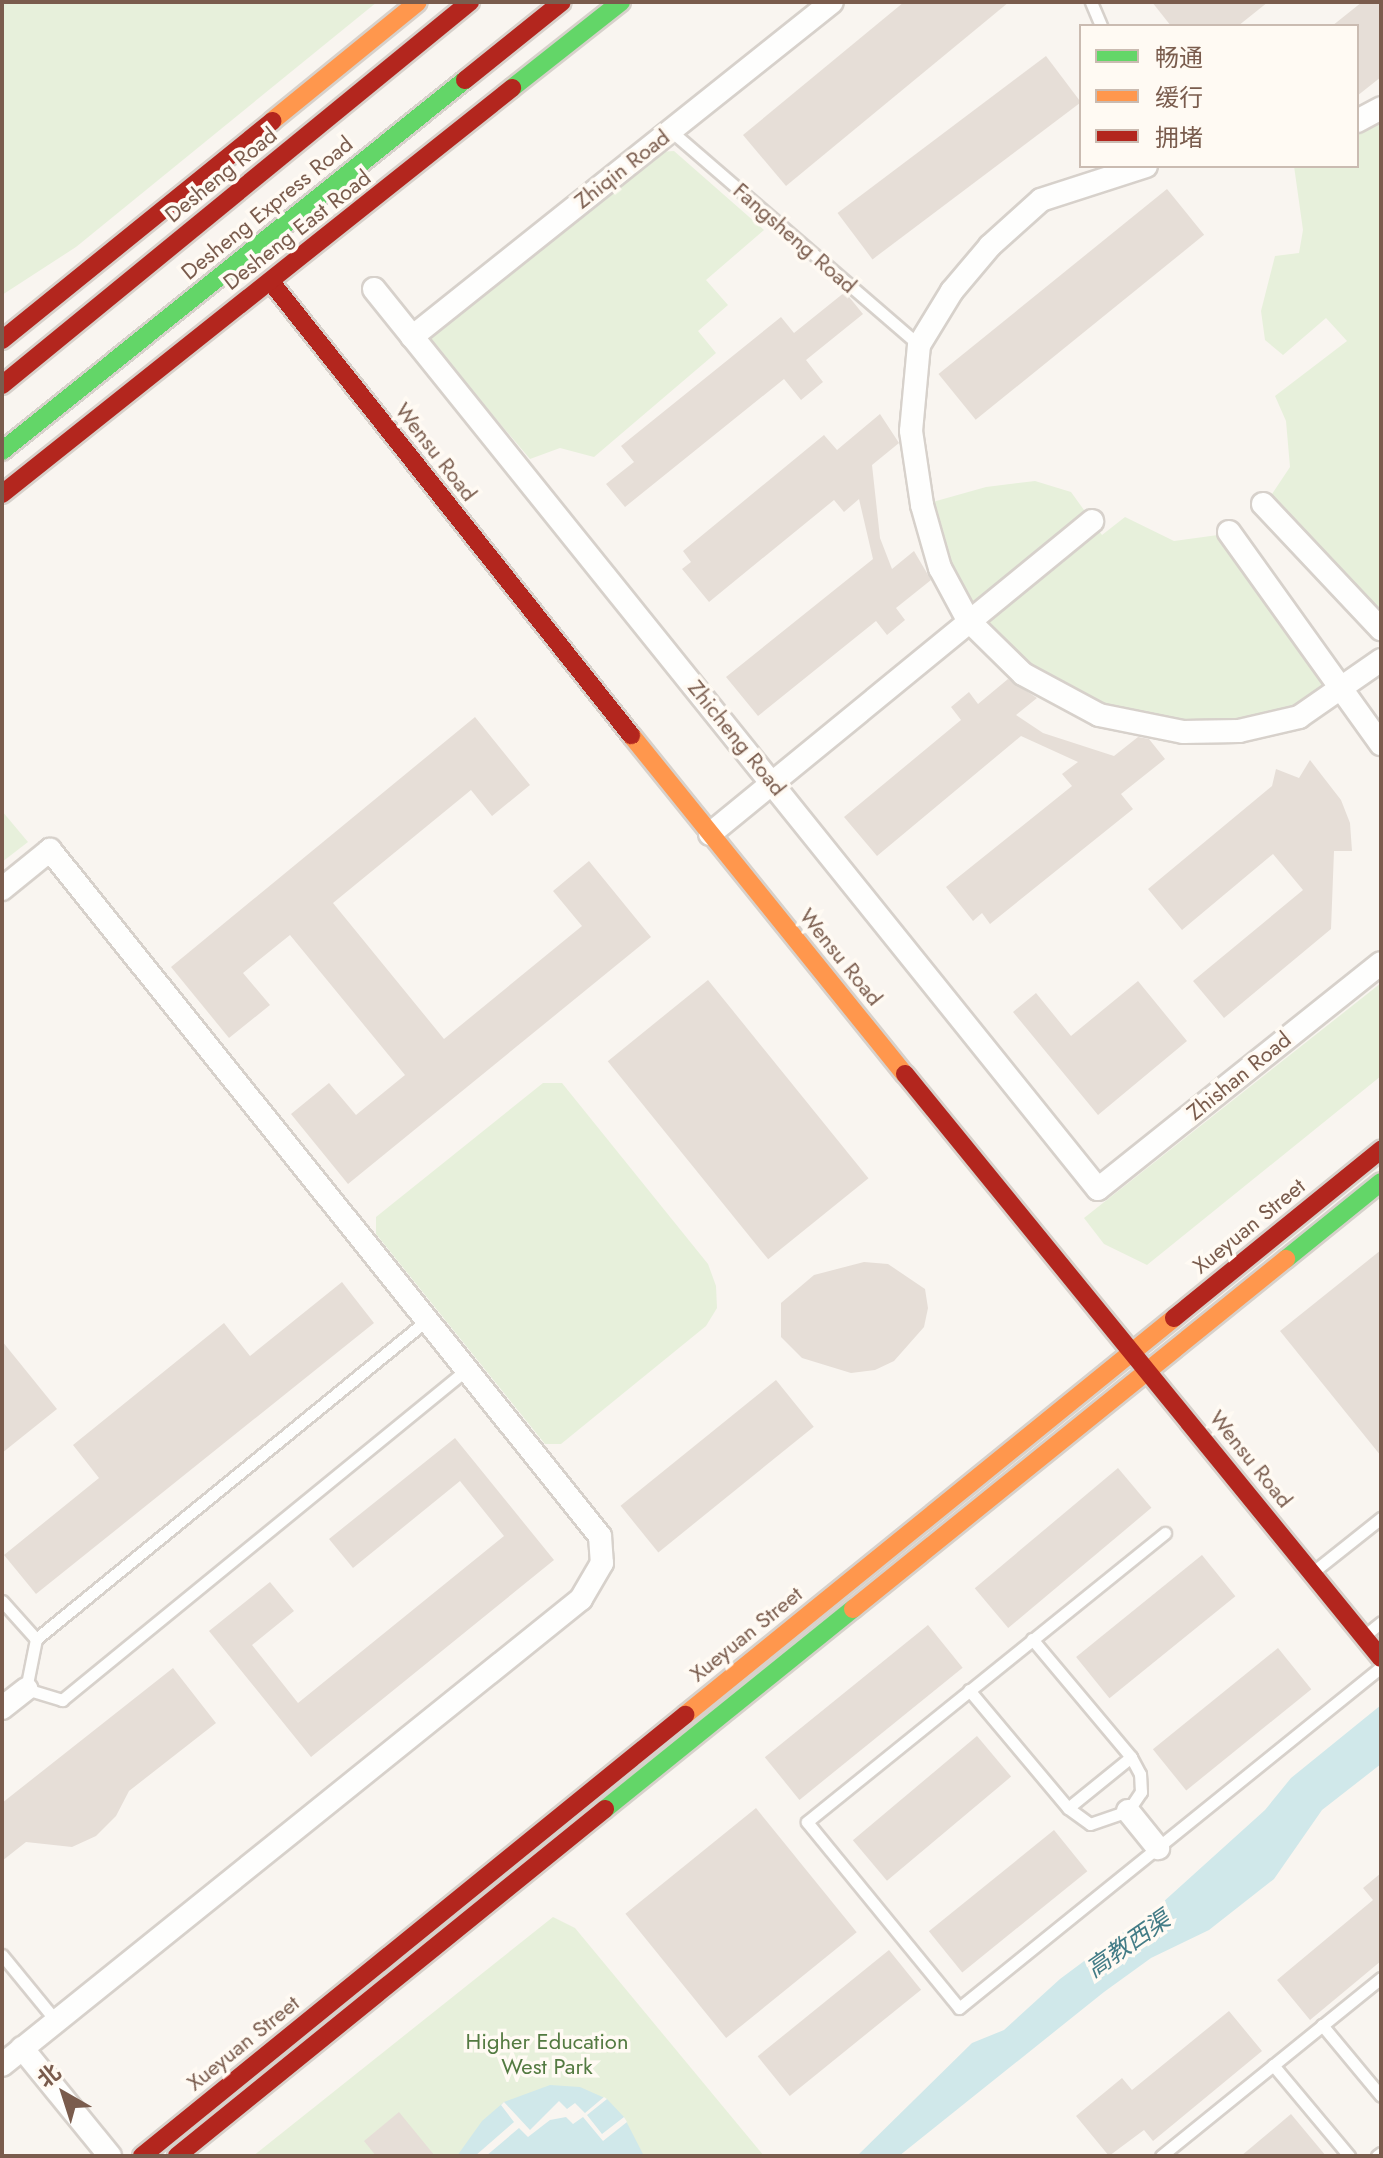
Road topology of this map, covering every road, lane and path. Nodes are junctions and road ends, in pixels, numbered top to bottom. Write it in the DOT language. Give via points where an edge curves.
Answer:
graph roads {
  1 [pos="418,2"];
  2 [pos="470,2"];
  3 [pos="562,2"];
  4 [pos="600,2"];
  5 [pos="621,2"];
  6 [pos="832,2"];
  7 [pos="1091,2"];
  8 [pos="1100,24"];
  9 [pos="531,74"];
  10 [pos="1381,108"];
  11 [pos="1359,120"];
  12 [pos="671,131"];
  13 [pos="1140,168"];
  14 [pos="271,282"];
  15 [pos="374,289"];
  16 [pos="412,337"];
  17 [pos="2,340"];
  18 [pos="919,345"];
  19 [pos="2,385"];
  20 [pos="2,451"];
  21 [pos="2,494"];
  22 [pos="1263,504"];
  23 [pos="1092,521"];
  24 [pos="1229,532"];
  25 [pos="968,620"];
  26 [pos="1381,629"];
  27 [pos="1377,672"];
  28 [pos="1344,690"];
  29 [pos="1381,744"];
  30 [pos="773,782"];
  31 [pos="710,834"];
  32 [pos="2,889"];
  33 [pos="1381,963"];
  34 [pos="1381,1150"];
  35 [pos="1381,1182"];
  36 [pos="1098,1189"];
  37 [pos="427,1320"];
  38 [pos="1132,1351"];
  39 [pos="466,1370"];
  40 [pos="1149,1372"];
  41 [pos="1381,1518"];
  42 [pos="1165,1533"];
  43 [pos="1312,1573"];
  44 [pos="2,1601"];
  45 [pos="1381,1622"];
  46 [pos="1363,1636"];
  47 [pos="36,1639"];
  48 [pos="1032,1639"];
  49 [pos="1381,1658"];
  50 [pos="1381,1667"];
  51 [pos="26,1689"];
  52 [pos="969,1690"];
  53 [pos="2,1708"];
  54 [pos="1131,1757"];
  55 [pos="1068,1808"];
  56 [pos="1128,1811"];
  57 [pos="1158,1848"];
  58 [pos="2,1955"];
  59 [pos="1381,1978"];
  60 [pos="56,2021"];
  61 [pos="1322,2025"];
  62 [pos="22,2048"];
  63 [pos="2,2065"];
  64 [pos="1273,2065"];
  65 [pos="1381,2096"];
  66 [pos="110,2156"];
  67 [pos="142,2156"];
  68 [pos="177,2156"];
  69 [pos="1161,2156"];
  70 [pos="1349,2156"];
  1 -- 17 [label="main road"];
  2 -- 19 [label="main road, Desheng Road"];
  3 -- 20 [label="main road, Desheng Express Road"];
  4 -- 9 [label="main road"];
  5 -- 9 [label="main road, Desheng East Road"];
  6 -- 12 [label="street, Zhiqin Road"];
  7 -- 8 [label="lane"];
  9 -- 14 [label="main road, Desheng East Road"];
  10 -- 11 [label="street"];
  12 -- 16 [label="street, Zhiqin Road"];
  12 -- 18 [label="lane, Fangsheng Road"];
  13 -- 18 [label="street" via="1041,200 990,246 952,291"];
  14 -- 21 [label="main road, Desheng East Road"];
  14 -- 31 [label="main road, Wensu Road"];
  15 -- 16 [label="street, Zhicheng Road"];
  16 -- 30 [label="street, Zhicheng Road"];
  18 -- 25 [label="street" via="911,431 922,505 940,568"];
  22 -- 26 [label="street"];
  23 -- 25 [label="street"];
  24 -- 28 [label="street"];
  25 -- 28 [label="street" via="1023,674 1099,715 1183,732 1239,731 1299,717"];
  25 -- 30 [label="street"];
  27 -- 28 [label="street"];
  28 -- 29 [label="street"];
  30 -- 31 [label="street"];
  30 -- 36 [label="street, Zhicheng Road"];
  31 -- 38 [label="main road, Wensu Road"];
  32 -- 37 [label="street" via="50,850"];
  33 -- 36 [label="street, Zhishan Road"];
  34 -- 38 [label="main road, Xueyuan Street"];
  35 -- 40 [label="main road"];
  37 -- 39 [label="street"];
  37 -- 47 [label="lane"];
  38 -- 40 [label="main road, Wensu Road"];
  38 -- 67 [label="main road, Xueyuan Street"];
  39 -- 51 [label="lane" via="62,1700"];
  39 -- 60 [label="street" via="600,1536 602,1563 581,1599"];
  40 -- 43 [label="main road, Wensu Road"];
  40 -- 68 [label="main road"];
  41 -- 43 [label="lane"];
  42 -- 48 [label="lane"];
  43 -- 46 [label="main road, Wensu Road"];
  44 -- 47 [label="lane"];
  45 -- 46 [label="lane"];
  46 -- 49 [label="main road, Wensu Road"];
  47 -- 51 [label="lane"];
  48 -- 52 [label="lane"];
  48 -- 54 [label="lane"];
  50 -- 57 [label="lane"];
  51 -- 53 [label="street"];
  52 -- 55 [label="lane"];
  52 -- 57 [label="lane" via="807,1822 959,2008"];
  54 -- 55 [label="lane"];
  54 -- 56 [label="lane" via="1141,1792"];
  55 -- 56 [label="lane" via="1090,1824"];
  56 -- 57 [label="street"];
  58 -- 60 [label="lane"];
  59 -- 61 [label="lane"];
  60 -- 62 [label="street"];
  61 -- 64 [label="lane"];
  61 -- 65 [label="lane"];
  62 -- 63 [label="street"];
  62 -- 66 [label="street"];
  64 -- 69 [label="lane"];
  64 -- 70 [label="lane"];
}
